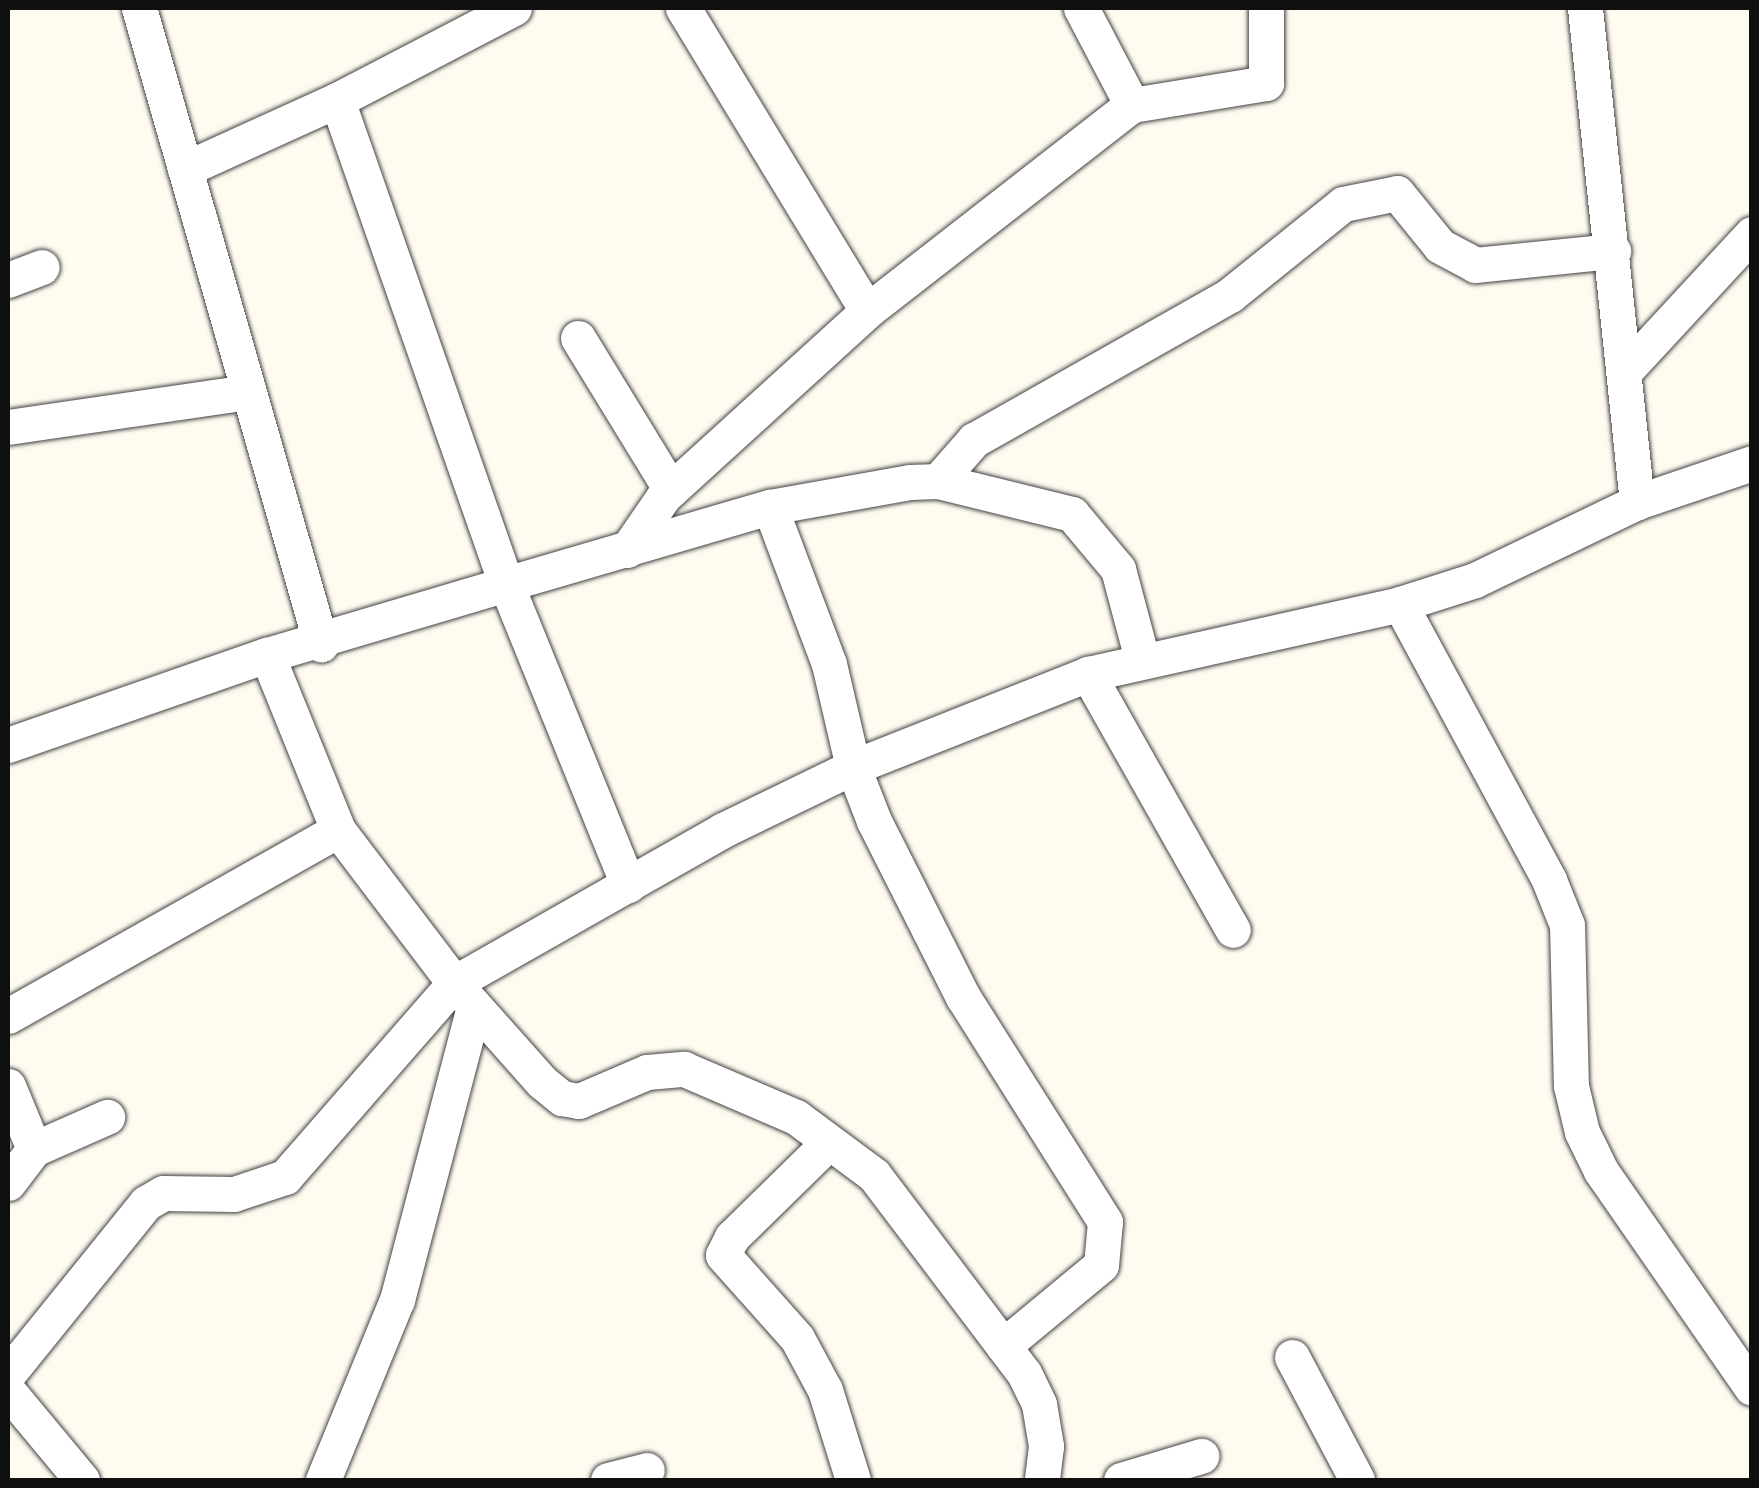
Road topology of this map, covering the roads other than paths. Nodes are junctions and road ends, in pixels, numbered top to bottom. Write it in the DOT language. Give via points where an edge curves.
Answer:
graph roads {
  1 [pos="139,8"];
  2 [pos="514,8"];
  3 [pos="682,8"];
  4 [pos="1081,8"];
  5 [pos="1266,8"];
  6 [pos="1585,8"];
  7 [pos="337,100"];
  8 [pos="1132,106"];
  9 [pos="185,170"];
  10 [pos="1752,234"];
  11 [pos="1613,251"];
  12 [pos="42,267"];
  13 [pos="8,280"];
  14 [pos="868,311"];
  15 [pos="578,338"];
  16 [pos="1624,372"];
  17 [pos="248,392"];
  18 [pos="8,426"];
  19 [pos="1752,463"];
  20 [pos="938,482"];
  21 [pos="671,490"];
  22 [pos="1637,502"];
  23 [pos="770,507"];
  24 [pos="627,550"];
  25 [pos="506,584"];
  26 [pos="1400,604"];
  27 [pos="321,644"];
  28 [pos="267,655"];
  29 [pos="1142,659"];
  30 [pos="1088,674"];
  31 [pos="8,745"];
  32 [pos="853,767"];
  33 [pos="338,830"];
  34 [pos="628,885"];
  35 [pos="1233,930"];
  36 [pos="464,995"];
  37 [pos="8,1016"];
  38 [pos="8,1086"];
  39 [pos="107,1117"];
  40 [pos="829,1142"];
  41 [pos="34,1149"];
  42 [pos="8,1184"];
  43 [pos="1003,1346"];
  44 [pos="1292,1357"];
  45 [pos="8,1374"];
  46 [pos="1752,1388"];
  47 [pos="8,1391"];
  48 [pos="1202,1456"];
  49 [pos="647,1470"];
  50 [pos="82,1480"];
  51 [pos="323,1480"];
  52 [pos="608,1480"];
  53 [pos="853,1480"];
  54 [pos="1042,1480"];
  55 [pos="1121,1480"];
  56 [pos="1357,1480"];
  1 -- 9 [label="street"];
  2 -- 7 [label="street"];
  3 -- 14 [label="street"];
  4 -- 8 [label="street"];
  5 -- 8 [label="street" via="1266,82"];
  6 -- 11 [label="street"];
  7 -- 9 [label="street"];
  7 -- 25 [label="street"];
  8 -- 14 [label="street"];
  9 -- 17 [label="street"];
  10 -- 16 [label="street"];
  11 -- 16 [label="street"];
  11 -- 20 [label="street" via="1475,266 1440,246 1396,193 1343,204 1230,295 974,440"];
  12 -- 13 [label="street"];
  14 -- 21 [label="street"];
  15 -- 21 [label="street"];
  16 -- 22 [label="street"];
  17 -- 18 [label="street"];
  17 -- 27 [label="street"];
  19 -- 22 [label="street"];
  20 -- 23 [label="street"];
  20 -- 29 [label="street" via="1072,514 1118,569"];
  21 -- 24 [label="street" via="644,518"];
  22 -- 26 [label="street" via="1474,580"];
  23 -- 24 [label="street"];
  23 -- 32 [label="street" via="829,664"];
  24 -- 25 [label="street"];
  25 -- 27 [label="street"];
  25 -- 34 [label="street"];
  26 -- 29 [label="street"];
  26 -- 46 [label="street" via="1549,880 1566,926 1571,1086 1582,1132 1601,1172"];
  27 -- 28 [label="street"];
  28 -- 31 [label="street"];
  28 -- 33 [label="street"];
  29 -- 30 [label="street"];
  30 -- 32 [label="street"];
  30 -- 35 [label="street"];
  32 -- 34 [label="street"];
  32 -- 43 [label="street" via="963,997 1105,1222 1101,1265"];
  33 -- 36 [label="street"];
  33 -- 37 [label="street"];
  34 -- 36 [label="street"];
  36 -- 40 [label="street" via="562,1098 579,1101 647,1072 684,1068 766,1101"];
  36 -- 45 [label="street" via="285,1177 234,1194 174,1192 146,1203"];
  36 -- 51 [label="street" via="397,1300"];
  38 -- 41 [label="street"];
  39 -- 41 [label="street"];
  40 -- 43 [label="street" via="874,1174"];
  40 -- 53 [label="street" via="732,1237 723,1255 797,1338 825,1390"];
  41 -- 42 [label="street"];
  43 -- 54 [label="street" via="1039,1404 1046,1446"];
  44 -- 56 [label="street"];
  47 -- 50 [label="street"];
  48 -- 55 [label="street"];
  49 -- 52 [label="street"];
}
